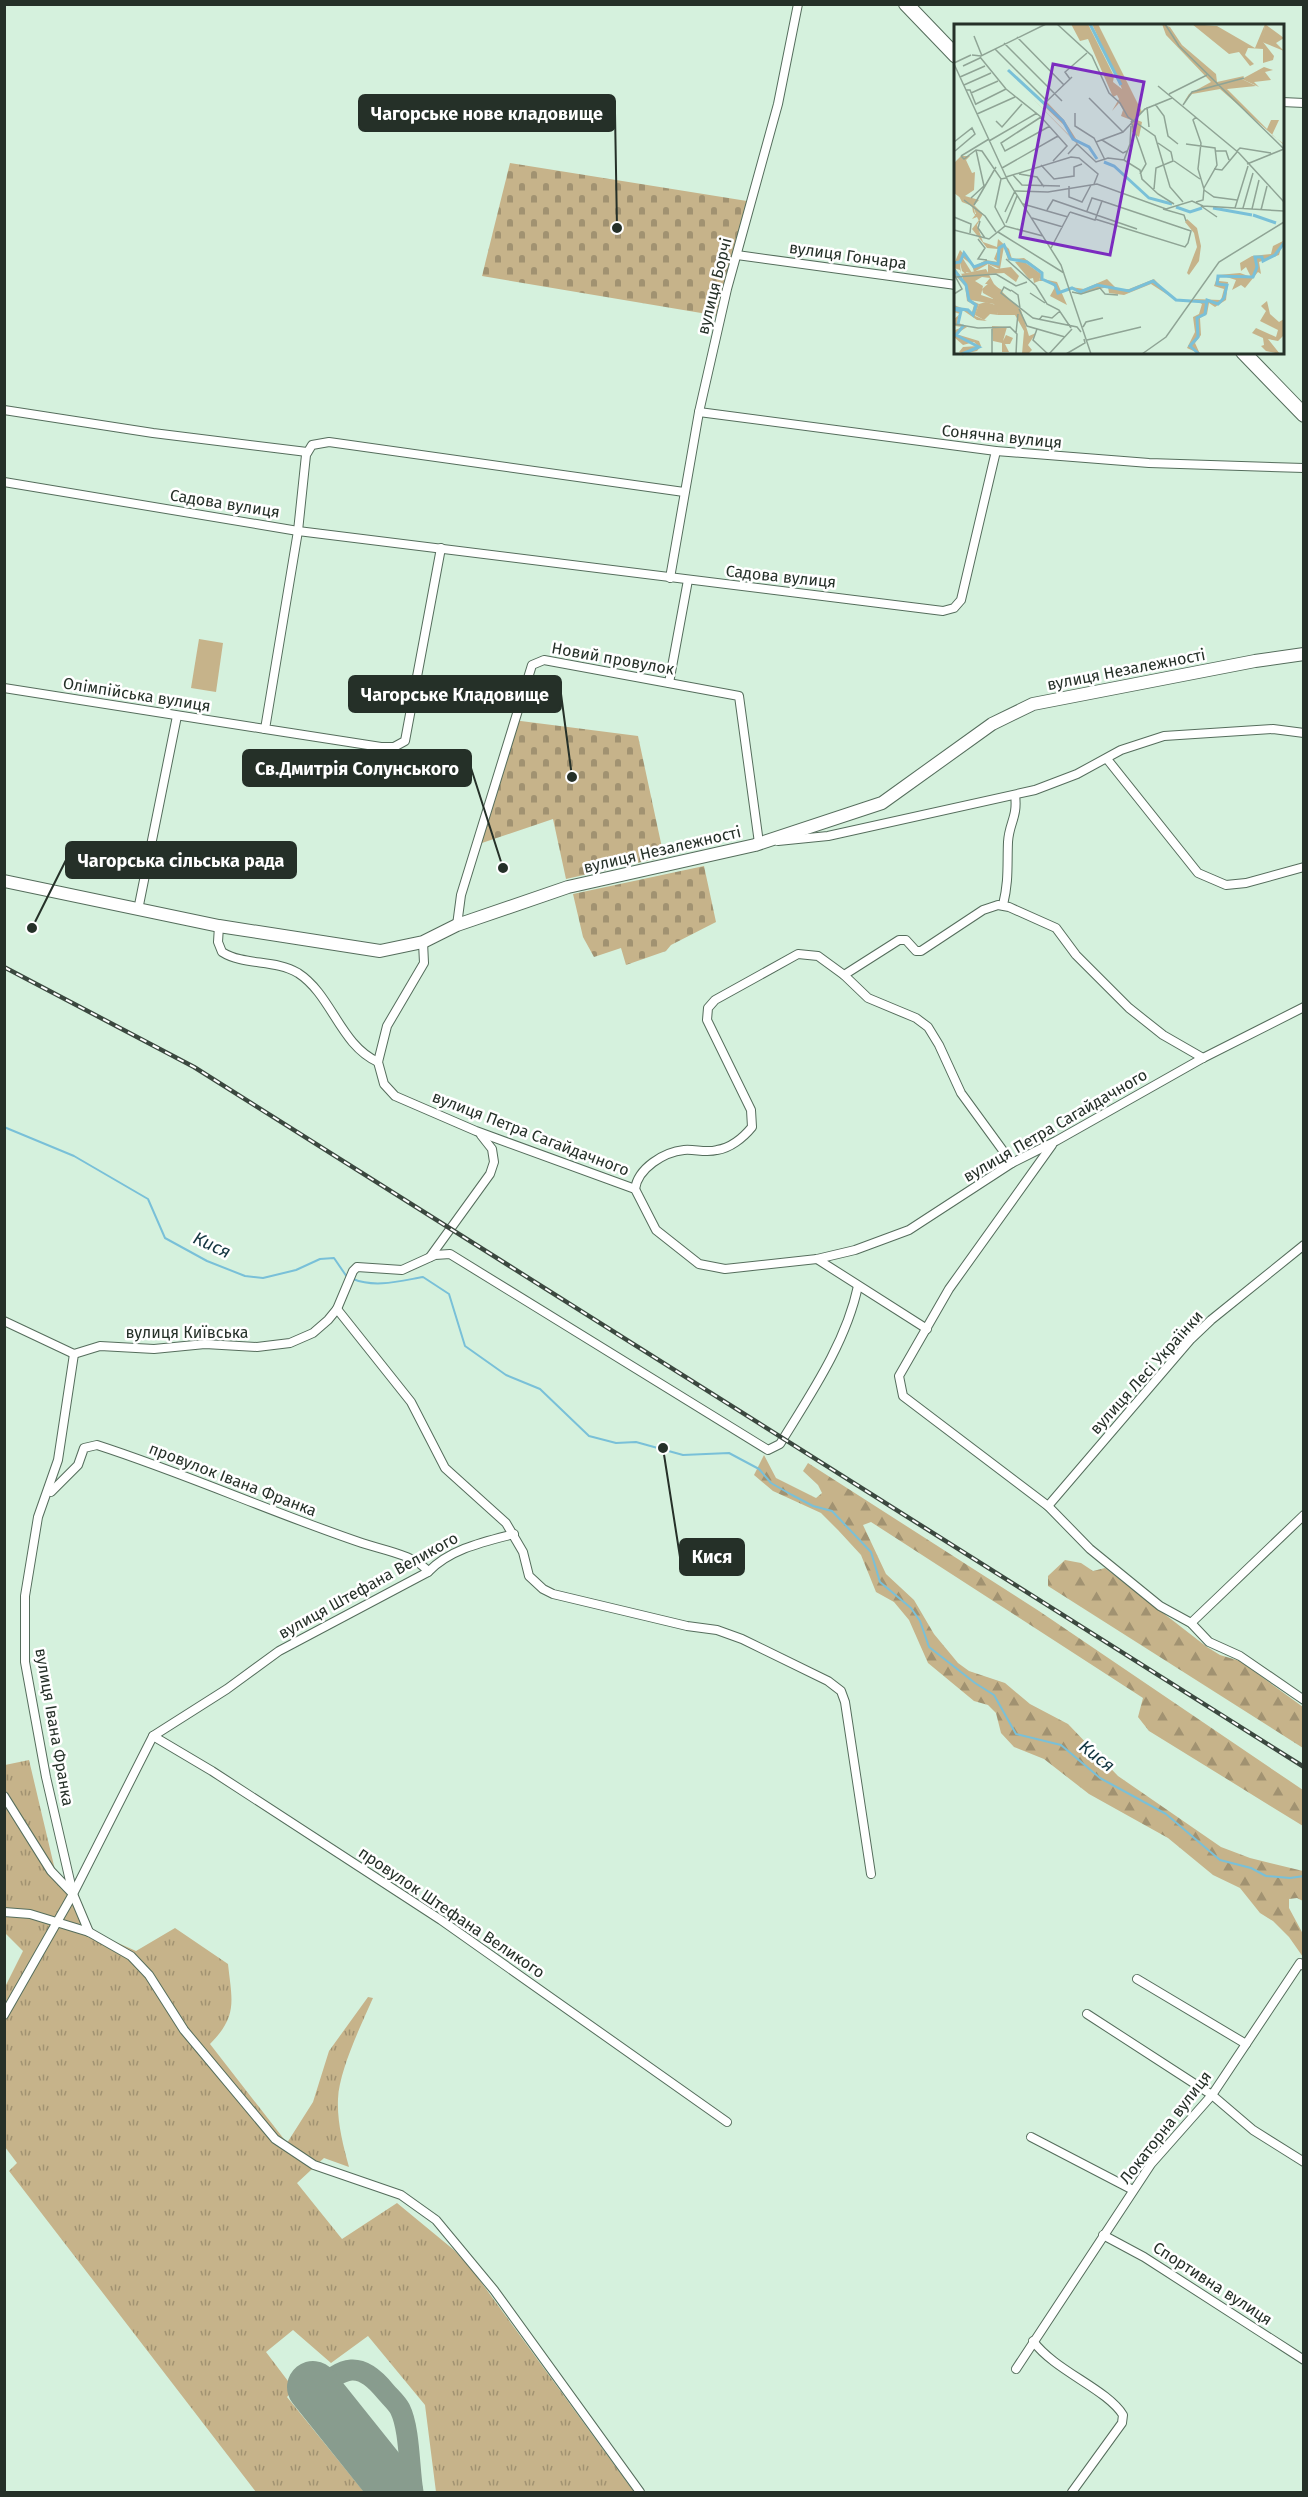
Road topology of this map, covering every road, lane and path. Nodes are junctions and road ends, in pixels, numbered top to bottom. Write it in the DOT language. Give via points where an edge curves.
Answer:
graph roads {
  1 [pos="798,4"];
  2 [pos="906,4"];
  3 [pos="954,54"];
  4 [pos="1284,102"];
  5 [pos="1304,103"];
  6 [pos="737,255"];
  7 [pos="954,285"];
  8 [pos="1245,354"];
  9 [pos="4,410"];
  10 [pos="699,412"];
  11 [pos="1304,415"];
  12 [pos="996,451"];
  13 [pos="307,452"];
  14 [pos="1304,468"];
  15 [pos="4,482"];
  16 [pos="684,492"];
  17 [pos="298,531"];
  18 [pos="441,548"];
  19 [pos="670,578"];
  20 [pos="688,580"];
  21 [pos="1304,654"];
  22 [pos="669,683"];
  23 [pos="4,688"];
  24 [pos="177,716"];
  25 [pos="265,729"];
  26 [pos="1304,733"];
  27 [pos="1107,759"];
  28 [pos="1015,795"];
  29 [pos="763,842"];
  30 [pos="1304,867"];
  31 [pos="4,881"];
  32 [pos="1003,905"];
  33 [pos="138,910"];
  34 [pos="457,925"];
  35 [pos="219,926"];
  36 [pos="423,942"];
  37 [pos="844,975"];
  38 [pos="1304,1006"];
  39 [pos="1203,1058"];
  40 [pos="378,1062"];
  41 [pos="476,1131"];
  42 [pos="1056,1141"];
  43 [pos="1012,1163"];
  44 [pos="635,1189"];
  45 [pos="1304,1245"];
  46 [pos="430,1257"];
  47 [pos="818,1259"];
  48 [pos="858,1286"];
  49 [pos="337,1309"];
  50 [pos="4,1321"];
  51 [pos="927,1329"];
  52 [pos="74,1354"];
  53 [pos="47,1497"];
  54 [pos="1048,1506"];
  55 [pos="1304,1515"];
  56 [pos="514,1534"];
  57 [pos="428,1572"];
  58 [pos="1191,1623"];
  59 [pos="1304,1700"];
  60 [pos="153,1736"];
  61 [pos="4,1796"];
  62 [pos="871,1874"];
  63 [pos="73,1894"];
  64 [pos="4,1912"];
  65 [pos="56,1922"];
  66 [pos="89,1932"];
  67 [pos="1302,1964"];
  68 [pos="1137,1979"];
  69 [pos="1088,2014"];
  70 [pos="4,2015"];
  71 [pos="1246,2044"];
  72 [pos="1212,2095"];
  73 [pos="728,2122"];
  74 [pos="1031,2137"];
  75 [pos="1304,2163"];
  76 [pos="1133,2190"];
  77 [pos="1103,2235"];
  78 [pos="1033,2341"];
  79 [pos="1304,2360"];
  80 [pos="1016,2369"];
  81 [pos="640,2493"];
  82 [pos="1072,2493"];
  1 -- 6 [label="street, вулиця Борчі" via="778,104"];
  2 -- 3 [label="main road"];
  4 -- 5 [label="street"];
  6 -- 7 [label="street, вулиця Гончара"];
  6 -- 10 [label="street, вулиця Борчі"];
  8 -- 11 [label="main road"];
  9 -- 13 [label="street"];
  10 -- 12 [label="street, Сонячна вулиця"];
  10 -- 16 [label="street, вулиця Борчі"];
  12 -- 14 [label="street, Сонячна вулиця" via="1160,464"];
  12 -- 20 [label="street, Садова вулиця" via="963,595 954,608 938,610"];
  13 -- 16 [label="street" via="314,444 329,442"];
  13 -- 17 [label="street"];
  15 -- 17 [label="street, Садова вулиця"];
  16 -- 19 [label="street, вулиця Борчі"];
  17 -- 18 [label="street, Садова вулиця"];
  17 -- 25 [label="street"];
  18 -- 19 [label="street, Садова вулиця"];
  18 -- 25 [label="street, Олімпійська вулиця" via="405,741 389,748"];
  19 -- 20 [label="street, Садова вулиця"];
  20 -- 22 [label="street"];
  21 -- 29 [label="street, вулиця Незалежності" via="1033,704 992,724 882,803"];
  22 -- 29 [label="street, Новий провулок" via="739,696"];
  22 -- 34 [label="street, Новий провулок" via="544,660 532,665 461,895"];
  23 -- 24 [label="street, Олімпійська вулиця"];
  24 -- 25 [label="street, Олімпійська вулиця"];
  24 -- 33 [label="street"];
  26 -- 27 [label="street" via="1273,729 1164,736 1121,750"];
  27 -- 28 [label="street" via="1057,783"];
  27 -- 30 [label="street" via="1198,873 1226,885 1246,884"];
  28 -- 29 [label="street" via="828,836"];
  28 -- 32 [label="street" via="1016,815 1009,840 1009,874"];
  29 -- 34 [label="street, вулиця Незалежності" via="568,887"];
  31 -- 33 [label="street, вулиця Незалежності"];
  32 -- 37 [label="street" via="983,910 921,951 906,940 898,940"];
  32 -- 39 [label="street" via="1056,928 1076,955 1128,1008 1163,1035"];
  33 -- 35 [label="street, вулиця Незалежності"];
  34 -- 36 [label="street, вулиця Незалежності"];
  35 -- 36 [label="street, вулиця Незалежності" via="380,951"];
  35 -- 40 [label="street" via="222,952 297,973 310,984 361,1051"];
  36 -- 40 [label="street" via="424,963 387,1026"];
  37 -- 43 [label="street" via="870,999 928,1027 959,1089"];
  37 -- 44 [label="street" via="818,956 798,954 712,1003 707,1020 751,1110 752,1127 720,1150 681,1150 665,1156 643,1172"];
  38 -- 39 [label="street, вулиця Петра Сагайдачного"];
  39 -- 42 [label="street, вулиця Петра Сагайдачного"];
  40 -- 41 [label="street, вулиця Петра Сагайдачного" via="384,1084 395,1096"];
  41 -- 44 [label="street, вулиця Петра Сагайдачного"];
  41 -- 46 [label="street" via="492,1149 492,1169"];
  42 -- 43 [label="street, вулиця Петра Сагайдачного"];
  42 -- 51 [label="street" via="949,1289"];
  43 -- 47 [label="street, вулиця Петра Сагайдачного" via="909,1230"];
  44 -- 47 [label="street, вулиця Петра Сагайдачного" via="656,1230 699,1264 725,1269"];
  45 -- 54 [label="street, вулиця Лесі Українки" via="1198,1333"];
  46 -- 48 [label="street" via="447,1253 462,1259 768,1450 780,1444 835,1349 850,1320"];
  46 -- 49 [label="street, вулиця Київська" via="402,1270 362,1266 353,1270"];
  47 -- 48 [label="street"];
  48 -- 51 [label="street"];
  49 -- 52 [label="street, вулиця Київська" via="313,1333 280,1345 205,1344 154,1349 100,1346"];
  49 -- 56 [label="street" via="411,1402 447,1470 503,1518"];
  50 -- 52 [label="street"];
  51 -- 54 [label="street" via="898,1376 903,1396"];
  52 -- 53 [label="street, вулиця Івана Франка" via="58,1460"];
  53 -- 57 [label="street, провулок Івана Франка" via="78,1465 84,1448 97,1445 400,1555 424,1565"];
  53 -- 63 [label="street, вулиця Івана Франка" via="38,1516 25,1596 25,1662"];
  54 -- 58 [label="street" via="1111,1568 1165,1609"];
  55 -- 58 [label="street"];
  56 -- 57 [label="street, вулиця Штефана Великого" via="457,1552 439,1560"];
  56 -- 62 [label="street" via="524,1552 529,1576 549,1593 726,1633 800,1666 841,1691"];
  57 -- 60 [label="street, вулиця Штефана Великого" via="279,1650"];
  58 -- 59 [label="street" via="1212,1643 1240,1656"];
  60 -- 63 [label="street"];
  60 -- 73 [label="street, провулок Штефана Великого" via="432,1914"];
  61 -- 63 [label="street" via="51,1871"];
  63 -- 65 [label="street"];
  63 -- 66 [label="street"];
  64 -- 65 [label="street"];
  65 -- 66 [label="street"];
  65 -- 70 [label="street"];
  66 -- 81 [label="street" via="141,1965 184,2030 282,2145 323,2168 401,2195 442,2226 494,2290"];
  67 -- 71 [label="street, Локаторна вулиця"];
  68 -- 71 [label="street"];
  69 -- 72 [label="street"];
  71 -- 72 [label="street, Локаторна вулиця"];
  72 -- 75 [label="street" via="1252,2130"];
  72 -- 76 [label="street, Локаторна вулиця"];
  74 -- 76 [label="street"];
  76 -- 77 [label="street, Локаторна вулиця"];
  77 -- 78 [label="street, Локаторна вулиця"];
  77 -- 79 [label="street, Спортивна вулиця"];
  78 -- 80 [label="street, Локаторна вулиця"];
  78 -- 82 [label="street" via="1123,2415 1122,2423"];
}
